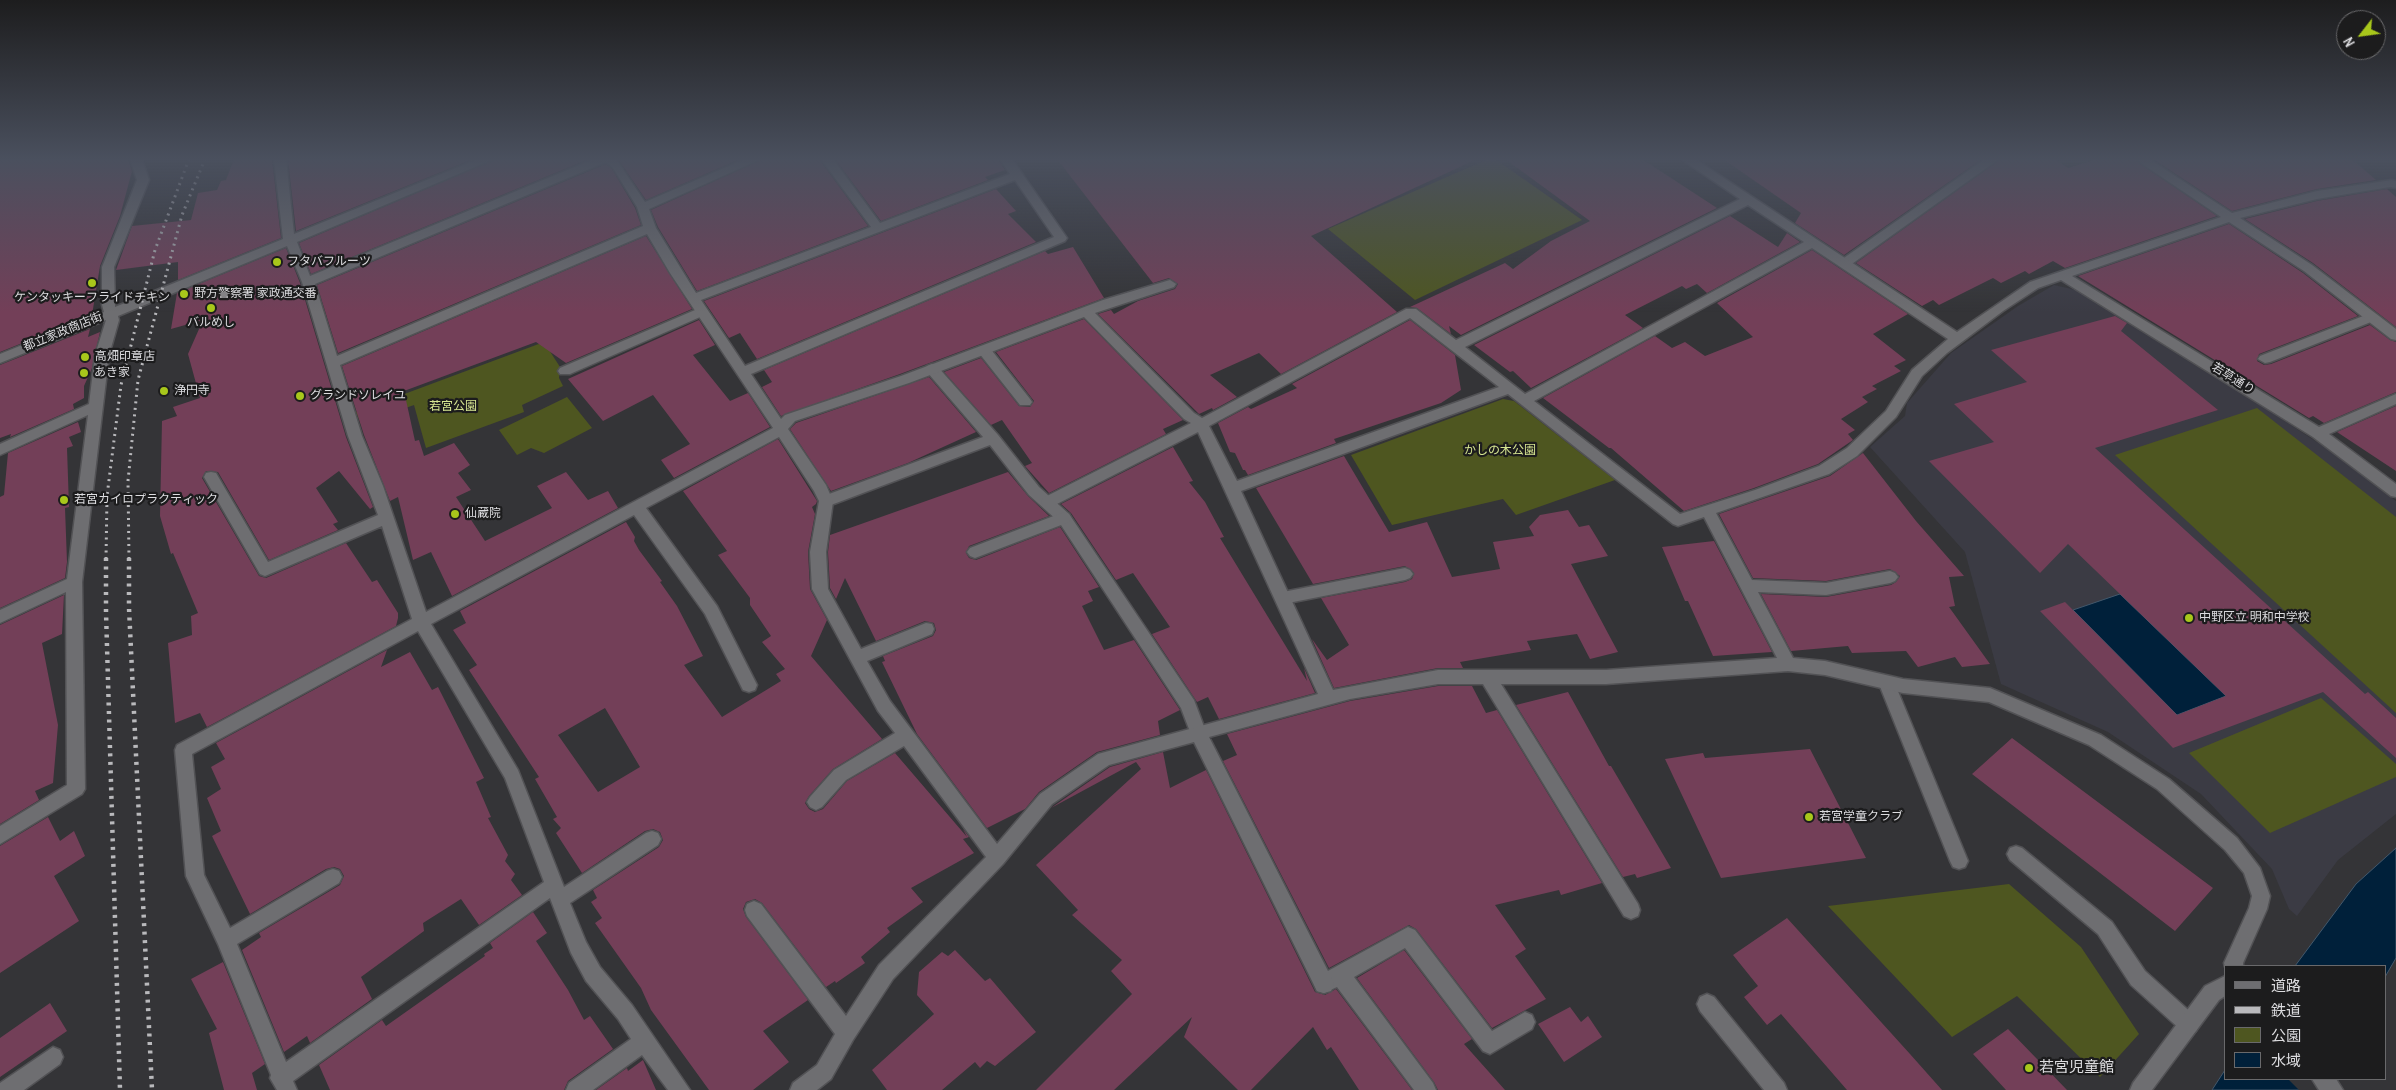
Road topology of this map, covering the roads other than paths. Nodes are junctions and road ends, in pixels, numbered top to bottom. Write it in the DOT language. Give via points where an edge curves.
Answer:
graph roads {
  1 [pos="131,210"];
  2 [pos="286,210"];
  3 [pos="361,210"];
  4 [pos="482,210"];
  5 [pos="644,210"];
  6 [pos="865,210"];
  7 [pos="925,210"];
  8 [pos="1042,210"];
  9 [pos="1728,210"];
  10 [pos="1763,210"];
  11 [pos="1921,210"];
  12 [pos="2219,210"];
  13 [pos="2256,210"];
  14 [pos="2230,217"];
  15 [pos="650,228"];
  16 [pos="878,228"];
  17 [pos="289,241"];
  18 [pos="1813,242"];
  19 [pos="1846,263"];
  20 [pos="2063,276"];
  21 [pos="308,282"];
  22 [pos="1170,284"];
  23 [pos="699,304"];
  24 [pos="1086,312"];
  25 [pos="110,313"];
  26 [pos="2371,317"];
  27 [pos="2396,336"];
  28 [pos="1956,338"];
  29 [pos="1456,346"];
  30 [pos="984,350"];
  31 [pos="0,359"];
  32 [pos="2265,359"];
  33 [pos="332,363"];
  34 [pos="932,369"];
  35 [pos="565,371"];
  36 [pos="744,372"];
  37 [pos="1510,388"];
  38 [pos="2396,399"];
  39 [pos="1524,400"];
  40 [pos="1025,402"];
  41 [pos="96,406"];
  42 [pos="1201,423"];
  43 [pos="780,430"];
  44 [pos="2318,433"];
  45 [pos="993,439"];
  46 [pos="0,450"];
  47 [pos="211,477"];
  48 [pos="1233,488"];
  49 [pos="2396,492"];
  50 [pos="826,501"];
  51 [pos="1048,502"];
  52 [pos="636,506"];
  53 [pos="1708,512"];
  54 [pos="385,518"];
  55 [pos="1064,518"];
  56 [pos="975,552"];
  57 [pos="1405,574"];
  58 [pos="1890,577"];
  59 [pos="74,582"];
  60 [pos="1747,586"];
  61 [pos="1283,598"];
  62 [pos="0,617"];
  63 [pos="421,622"];
  64 [pos="926,629"];
  65 [pos="857,658"];
  66 [pos="1788,664"];
  67 [pos="1487,676"];
  68 [pos="1887,684"];
  69 [pos="749,685"];
  70 [pos="1328,698"];
  71 [pos="1198,732"];
  72 [pos="905,736"];
  73 [pos="816,802"];
  74 [pos="0,836"];
  75 [pos="652,840"];
  76 [pos="2016,854"];
  77 [pos="997,858"];
  78 [pos="1958,861"];
  79 [pos="333,877"];
  80 [pos="557,892"];
  81 [pos="754,910"];
  82 [pos="1631,910"];
  83 [pos="226,940"];
  84 [pos="2234,965"];
  85 [pos="1332,979"];
  86 [pos="2224,986"];
  87 [pos="1707,1004"];
  88 [pos="1525,1022"];
  89 [pos="2189,1024"];
  90 [pos="846,1032"];
  91 [pos="644,1042"];
  92 [pos="53,1056"];
  93 [pos="284,1084"];
  94 [pos="6,1090"];
  95 [pos="576,1090"];
  96 [pos="680,1090"];
  97 [pos="800,1090"];
  98 [pos="1426,1090"];
  99 [pos="1777,1090"];
  100 [pos="2140,1090"];
  1 -- 25 [label="street" via="108,267"];
  2 -- 17 [label="street"];
  3 -- 17 [label="street, 都立家政商店街"];
  4 -- 21 [label="street"];
  5 -- 15 [label="street"];
  6 -- 16 [label="street"];
  7 -- 16 [label="street"];
  8 -- 36 [label="street" via="1061,238"];
  9 -- 29 [label="street"];
  10 -- 18 [label="street"];
  11 -- 19 [label="street"];
  12 -- 14 [label="street"];
  13 -- 14 [label="street"];
  14 -- 20 [label="street"];
  14 -- 26 [label="street" via="2308,268"];
  15 -- 23 [label="street"];
  15 -- 33 [label="street"];
  16 -- 23 [label="street"];
  17 -- 21 [label="street" via="294,245"];
  17 -- 25 [label="street, 都立家政商店街"];
  18 -- 19 [label="street"];
  18 -- 39 [label="street" via="1599,362"];
  19 -- 28 [label="street"];
  20 -- 28 [label="street" via="2034,285"];
  20 -- 44 [label="street, 若草通り"];
  21 -- 33 [label="street"];
  22 -- 24 [label="street"];
  23 -- 35 [label="street"];
  23 -- 36 [label="street"];
  24 -- 30 [label="street"];
  24 -- 42 [label="street" via="1189,416"];
  25 -- 31 [label="street, 都立家政商店街"];
  25 -- 41 [label="street" via="113,320 102,355"];
  26 -- 27 [label="street"];
  26 -- 32 [label="street"];
  28 -- 53 [label="street" via="1917,374 1891,414 1852,452 1824,470"];
  29 -- 37 [label="street"];
  29 -- 42 [label="street" via="1411,312"];
  30 -- 34 [label="street"];
  30 -- 40 [label="street"];
  33 -- 54 [label="street"];
  34 -- 43 [label="street" via="790,418"];
  34 -- 45 [label="street"];
  36 -- 43 [label="street"];
  37 -- 39 [label="street"];
  37 -- 48 [label="street"];
  38 -- 44 [label="street"];
  39 -- 53 [label="street" via="1678,520"];
  41 -- 46 [label="street"];
  41 -- 59 [label="street"];
  42 -- 48 [label="street"];
  42 -- 51 [label="street"];
  43 -- 50 [label="street"];
  43 -- 52 [label="street"];
  44 -- 49 [label="street, 若草通り"];
  45 -- 50 [label="street"];
  45 -- 51 [label="street" via="1034,491"];
  47 -- 54 [label="street" via="265,570"];
  48 -- 61 [label="street"];
  50 -- 65 [label="street" via="818,552 820,589"];
  51 -- 55 [label="street"];
  52 -- 63 [label="street"];
  52 -- 69 [label="street" via="711,610"];
  53 -- 60 [label="street"];
  54 -- 63 [label="street"];
  55 -- 56 [label="street"];
  55 -- 71 [label="street" via="1188,705"];
  57 -- 61 [label="street"];
  58 -- 60 [label="street" via="1826,589"];
  59 -- 62 [label="street"];
  59 -- 74 [label="street" via="76,789"];
  60 -- 66 [label="street"];
  61 -- 70 [label="street"];
  63 -- 80 [label="street" via="512,775"];
  63 -- 83 [label="street" via="183,750 195,876"];
  64 -- 65 [label="street"];
  65 -- 72 [label="street"];
  66 -- 67 [label="street" via="1606,677"];
  66 -- 68 [label="street" via="1825,668"];
  67 -- 70 [label="street" via="1438,677"];
  67 -- 82 [label="street"];
  68 -- 78 [label="street"];
  68 -- 84 [label="street" via="1990,695 2095,740 2163,784 2231,844 2250,868 2261,896"];
  70 -- 71 [label="street"];
  71 -- 77 [label="street" via="1104,759 1046,799"];
  71 -- 85 [label="street"];
  72 -- 73 [label="street" via="840,775"];
  72 -- 77 [label="street"];
  75 -- 80 [label="street"];
  76 -- 89 [label="street" via="2104,928 2138,978"];
  77 -- 90 [label="street" via="886,972"];
  79 -- 83 [label="street"];
  80 -- 91 [label="street" via="589,967"];
  80 -- 93 [label="street"];
  81 -- 90 [label="street"];
  83 -- 93 [label="street"];
  85 -- 88 [label="street" via="1408,936 1490,1044"];
  85 -- 98 [label="street"];
  86 -- 89 [label="street" via="2212,994"];
  87 -- 99 [label="street"];
  89 -- 100 [label="street"];
  90 -- 97 [label="street" via="824,1072"];
  91 -- 95 [label="street"];
  91 -- 96 [label="street"];
  92 -- 94 [label="street"];
}
